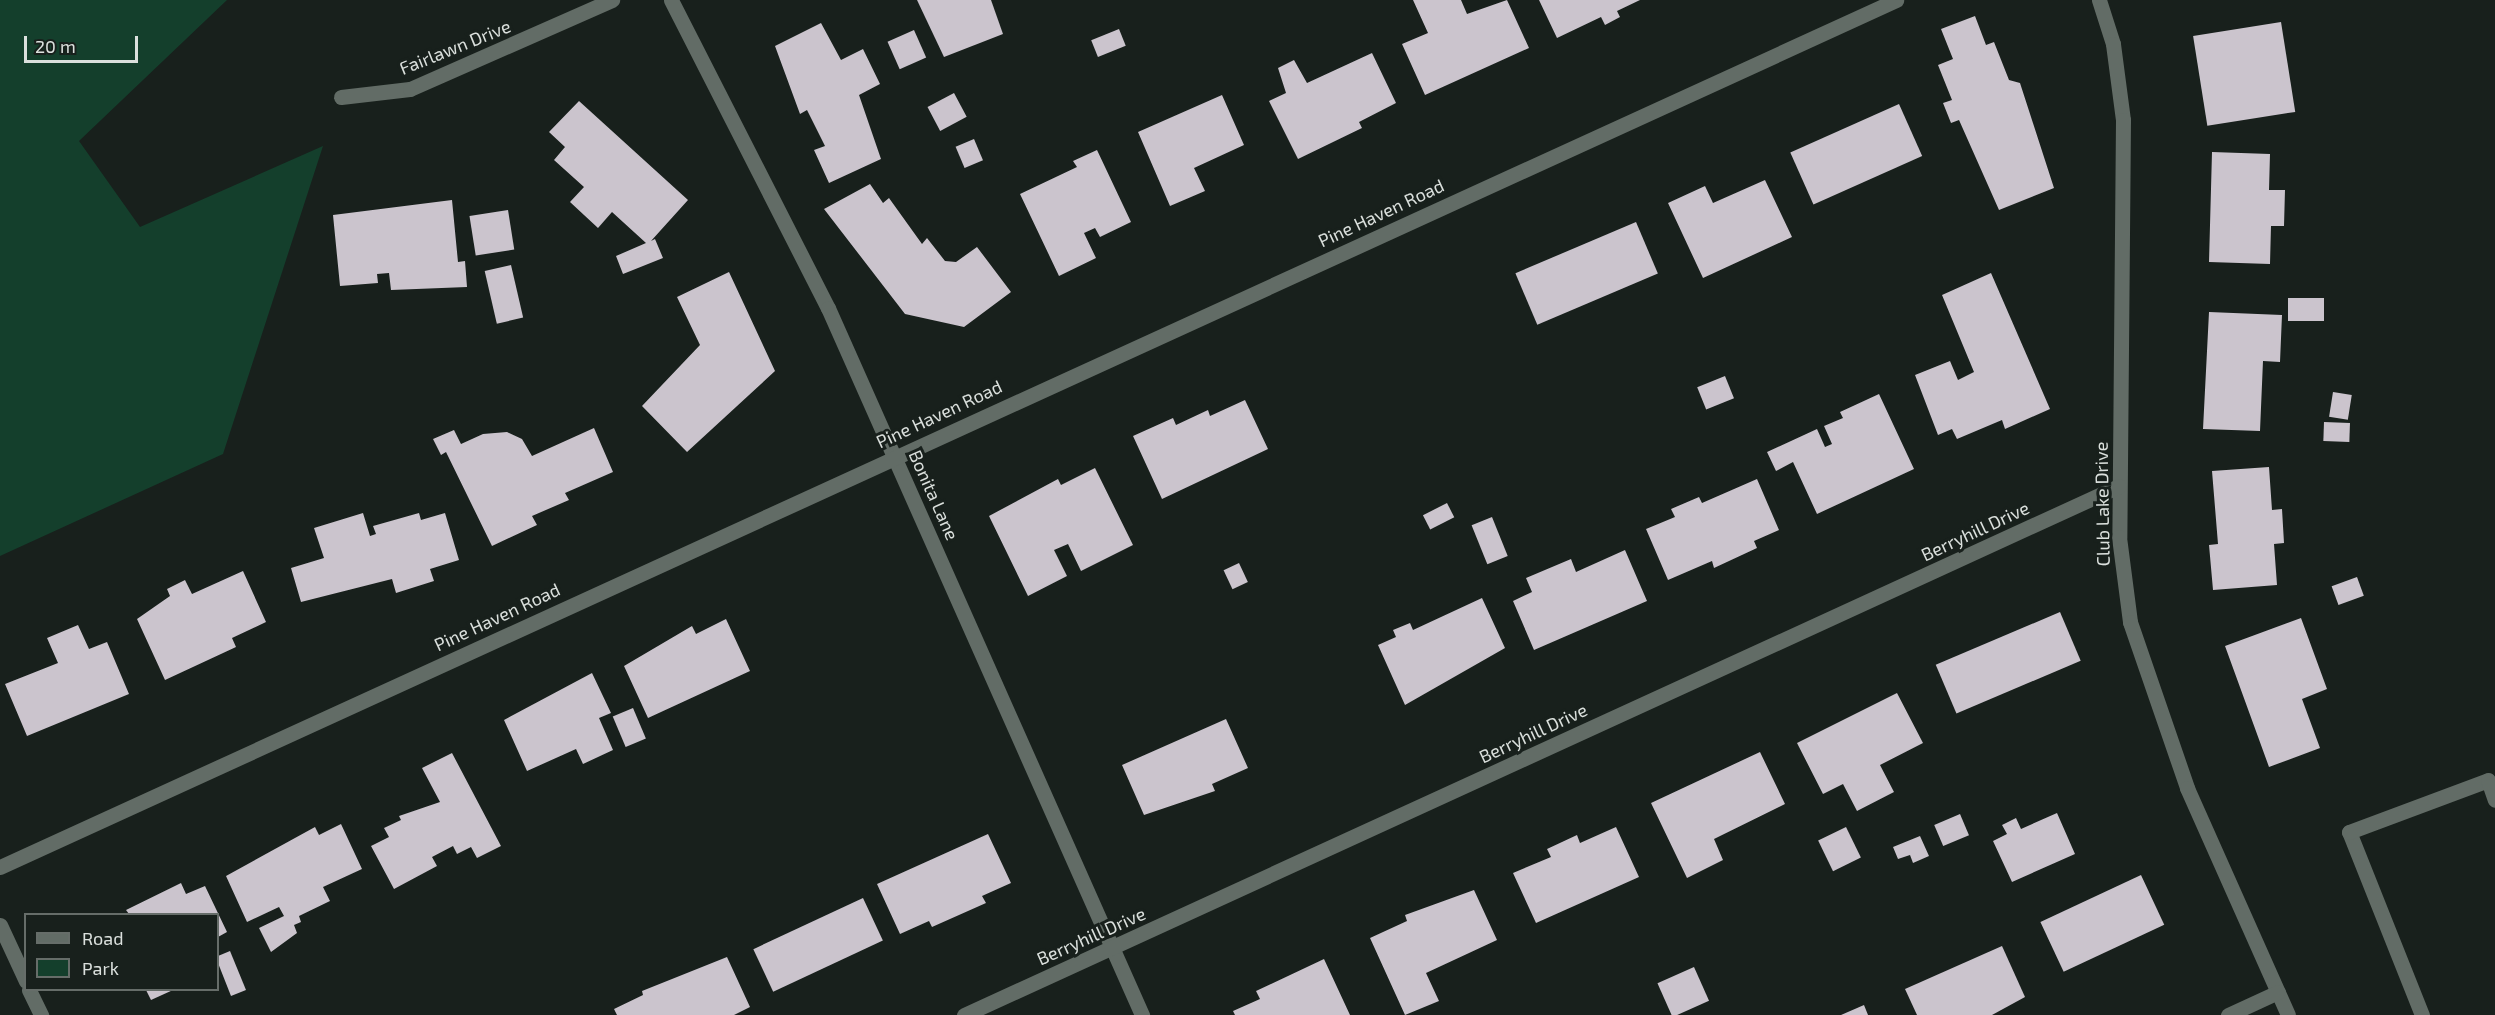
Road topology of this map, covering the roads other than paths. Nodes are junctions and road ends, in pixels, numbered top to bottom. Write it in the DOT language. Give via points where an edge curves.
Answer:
graph roads {
  1 [pos="612,0"];
  2 [pos="671,0"];
  3 [pos="1896,0"];
  4 [pos="2099,0"];
  5 [pos="341,97"];
  6 [pos="895,456"];
  7 [pos="2119,486"];
  8 [pos="2495,800"];
  9 [pos="0,867"];
  10 [pos="0,925"];
  11 [pos="1111,948"];
  12 [pos="24,977"];
  13 [pos="29,991"];
  14 [pos="2278,992"];
  15 [pos="41,1015"];
  16 [pos="964,1015"];
  17 [pos="1142,1015"];
  18 [pos="2228,1015"];
  19 [pos="2289,1015"];
  20 [pos="2422,1015"];
  1 -- 5 [label="street, Fairlawn Drive" via="410,89"];
  2 -- 6 [label="street, Bonita Lane" via="807,265"];
  3 -- 6 [label="street, Pine Haven Road"];
  4 -- 7 [label="street, Club Lake Drive" via="2113,44 2123,120"];
  6 -- 9 [label="street, Pine Haven Road"];
  6 -- 11 [label="street, Bonita Lane"];
  7 -- 11 [label="street, Berryhill Drive"];
  7 -- 14 [label="street, Club Lake Drive" via="2124,583 2151,696"];
  8 -- 20 [label="street" via="2487,780 2349,832"];
  10 -- 12 [label="street"];
  11 -- 16 [label="street, Berryhill Drive"];
  11 -- 17 [label="street, Bonita Lane"];
  13 -- 15 [label="street"];
  14 -- 18 [label="street"];
  14 -- 19 [label="street, Club Lake Drive"];
}
